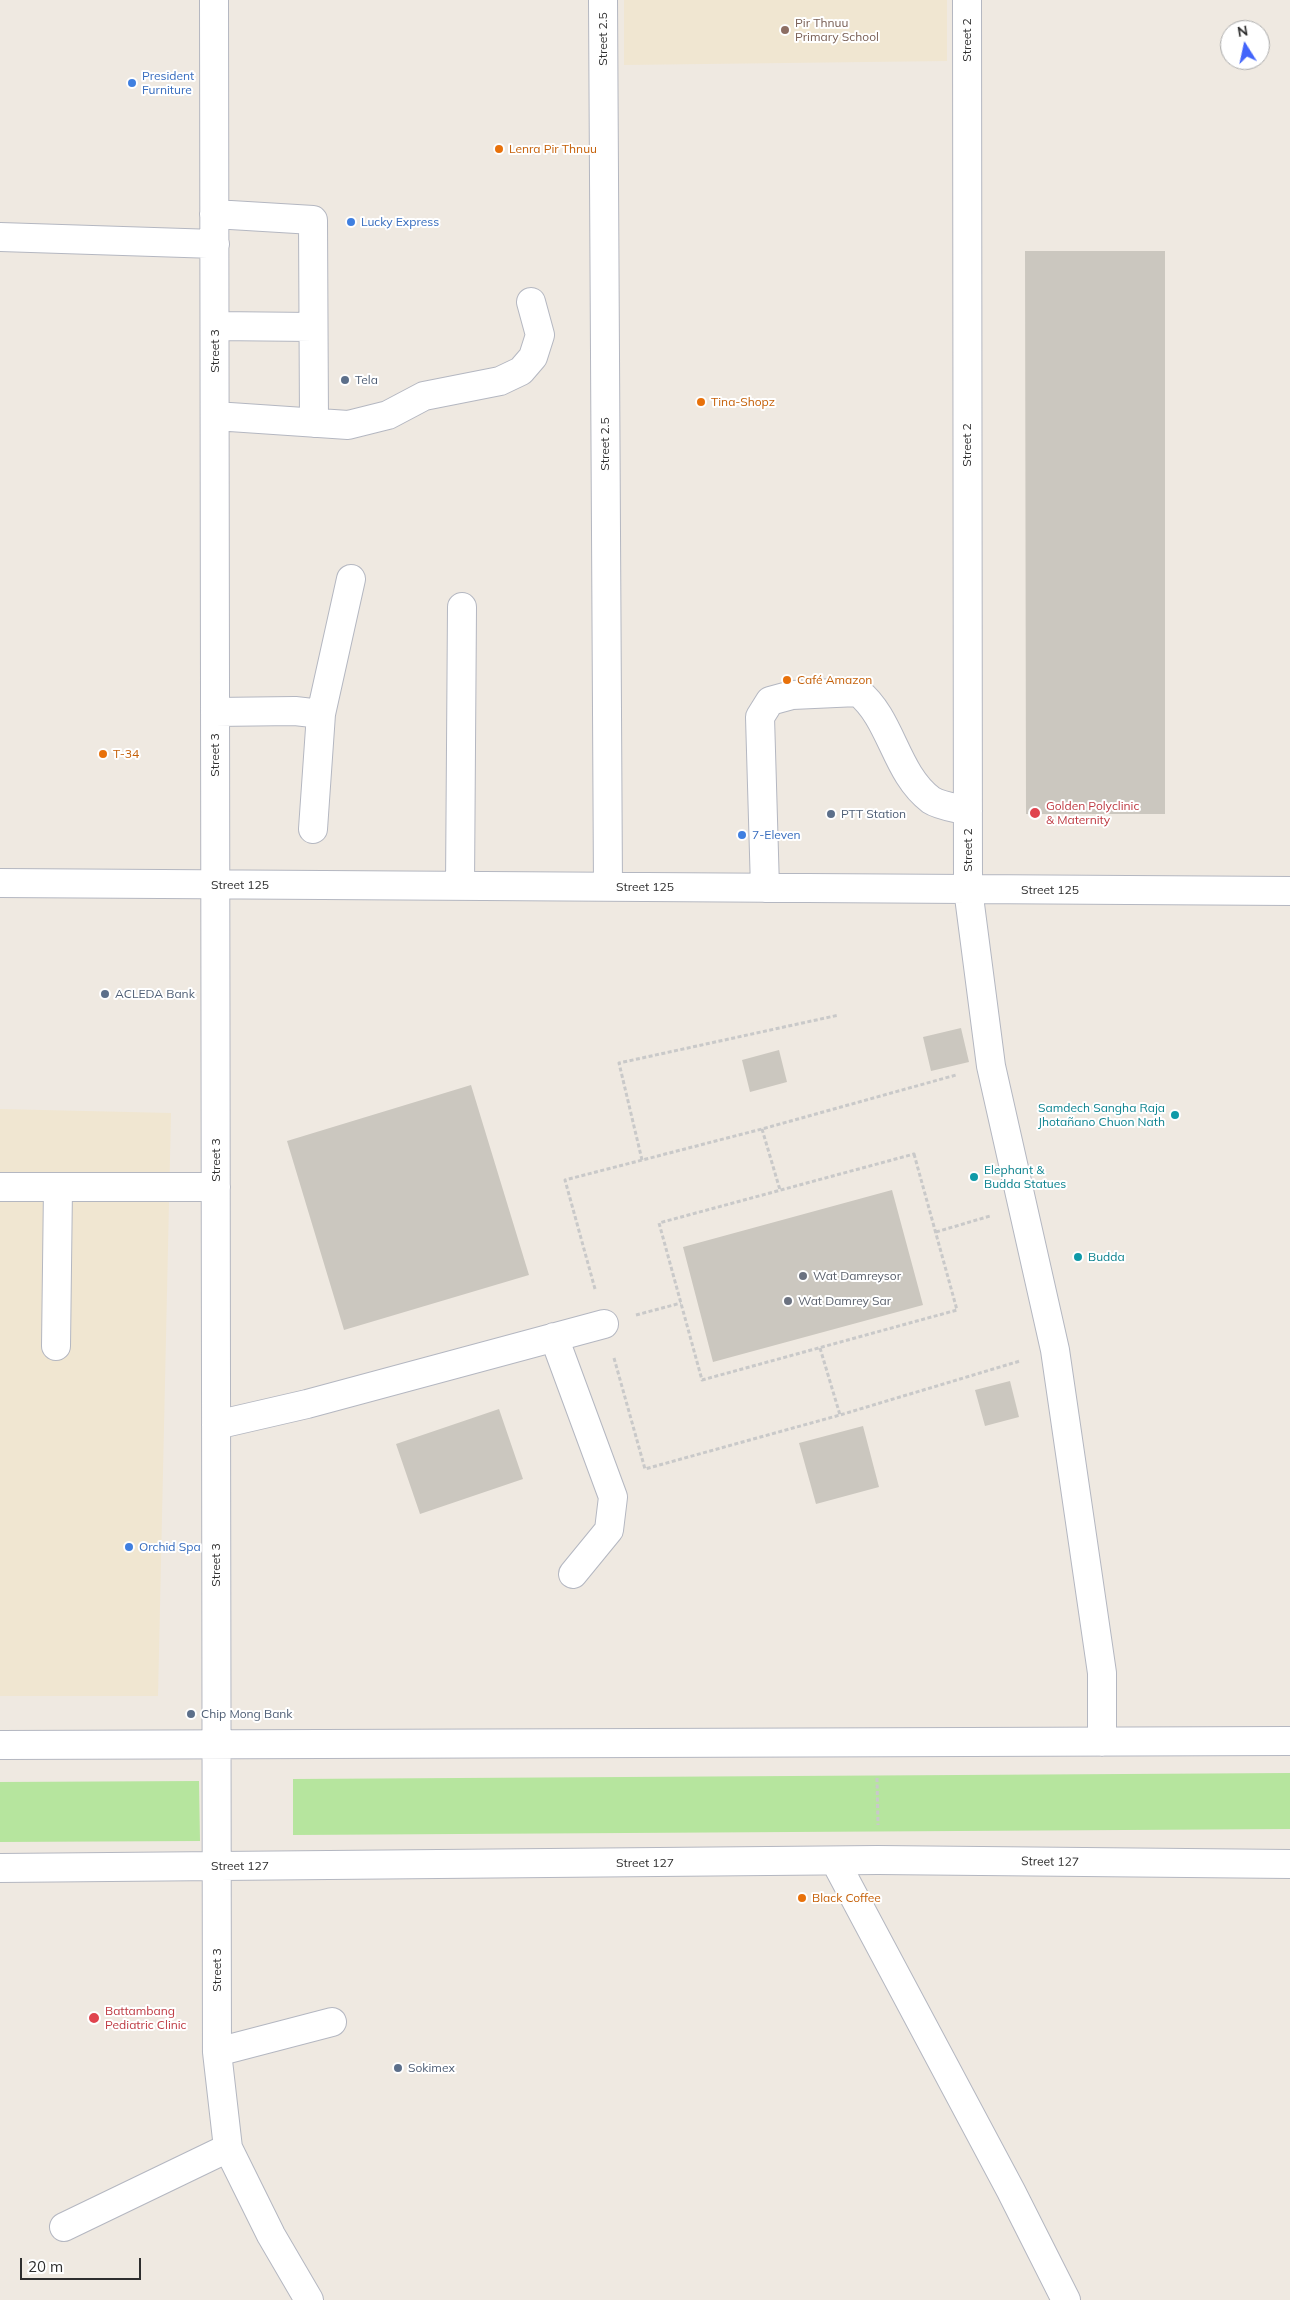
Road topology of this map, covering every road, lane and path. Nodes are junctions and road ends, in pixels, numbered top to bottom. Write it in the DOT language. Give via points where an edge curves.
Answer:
graph roads {
  1 [pos="214,0"];
  2 [pos="603,0"];
  3 [pos="966,0"];
  4 [pos="214,214"];
  5 [pos="0,237"];
  6 [pos="215,244"];
  7 [pos="531,302"];
  8 [pos="215,326"];
  9 [pos="313,327"];
  10 [pos="215,416"];
  11 [pos="314,423"];
  12 [pos="351,579"];
  13 [pos="462,607"];
  14 [pos="215,712"];
  15 [pos="320,714"];
  16 [pos="968,811"];
  17 [pos="313,829"];
  18 [pos="0,883"];
  19 [pos="215,885"];
  20 [pos="460,886"];
  21 [pos="608,887"];
  22 [pos="765,888"];
  23 [pos="968,889"];
  24 [pos="1290,891"];
  25 [pos="839,1015"];
  26 [pos="991,1066"];
  27 [pos="762,1129"];
  28 [pos="642,1160"];
  29 [pos="0,1187"];
  30 [pos="58,1187"];
  31 [pos="216,1187"];
  32 [pos="780,1190"];
  33 [pos="964,1224"];
  34 [pos="936,1232"];
  35 [pos="681,1303"];
  36 [pos="658,1309"];
  37 [pos="604,1324"];
  38 [pos="554,1337"];
  39 [pos="56,1346"];
  40 [pos="820,1348"];
  41 [pos="1055,1350"];
  42 [pos="840,1415"];
  43 [pos="216,1425"];
  44 [pos="574,1574"];
  45 [pos="877,1742"];
  46 [pos="1102,1742"];
  47 [pos="1290,1742"];
  48 [pos="0,1745"];
  49 [pos="216,1745"];
  50 [pos="878,1860"];
  51 [pos="835,1861"];
  52 [pos="1290,1864"];
  53 [pos="217,1866"];
  54 [pos="0,1868"];
  55 [pos="332,2022"];
  56 [pos="217,2052"];
  57 [pos="228,2148"];
  58 [pos="64,2227"];
  59 [pos="309,2300"];
  60 [pos="1066,2300"];
  1 -- 4 [label="street, Street 3"];
  2 -- 21 [label="street, Street 2.5"];
  3 -- 16 [label="street, Street 2"];
  4 -- 6 [label="street, Street 3"];
  4 -- 9 [label="street" via="313,220"];
  5 -- 6 [label="street"];
  6 -- 8 [label="street, Street 3"];
  7 -- 11 [label="street" via="540,335 533,357 521,371 500,381 424,396 388,415 348,425"];
  8 -- 9 [label="street"];
  8 -- 10 [label="street, Street 3"];
  9 -- 11 [label="street"];
  10 -- 11 [label="street"];
  10 -- 14 [label="street, Street 3"];
  12 -- 15 [label="street"];
  13 -- 20 [label="street"];
  14 -- 15 [label="street" via="295,711"];
  14 -- 19 [label="street, Street 3"];
  15 -- 17 [label="street"];
  16 -- 22 [label="street" via="933,801 921,790 867,699 858,692 792,695 770,701 760,717"];
  16 -- 23 [label="street, Street 2"];
  18 -- 19 [label="street, Street 125"];
  19 -- 20 [label="street, Street 125"];
  19 -- 31 [label="street, Street 3"];
  20 -- 21 [label="street, Street 125"];
  21 -- 22 [label="street, Street 125"];
  22 -- 23 [label="street, Street 125"];
  23 -- 24 [label="street, Street 125"];
  23 -- 26 [label="street, Street 2"];
  25 -- 28 [label="path" via="619,1064"];
  26 -- 27 [label="path"];
  26 -- 41 [label="street, Street 2"];
  27 -- 28 [label="path"];
  27 -- 32 [label="path"];
  28 -- 37 [label="path" via="565,1180"];
  29 -- 30 [label="street"];
  30 -- 31 [label="street"];
  30 -- 39 [label="street"];
  31 -- 43 [label="street, Street 3"];
  32 -- 34 [label="path" via="914,1154"];
  32 -- 35 [label="path" via="659,1223"];
  33 -- 34 [label="path"];
  34 -- 40 [label="path" via="957,1310"];
  35 -- 36 [label="path"];
  35 -- 40 [label="path" via="702,1380"];
  37 -- 38 [label="street"];
  37 -- 42 [label="path" via="645,1469"];
  38 -- 43 [label="street" via="307,1404"];
  38 -- 44 [label="street" via="613,1496 609,1530"];
  40 -- 42 [label="path"];
  41 -- 42 [label="path"];
  41 -- 46 [label="street, Street 2" via="1102,1673"];
  43 -- 49 [label="street, Street 3"];
  45 -- 46 [label="street"];
  45 -- 49 [label="street"];
  45 -- 50 [label="path"];
  46 -- 47 [label="street"];
  48 -- 49 [label="street"];
  49 -- 53 [label="street, Street 3"];
  50 -- 51 [label="street, Street 127"];
  50 -- 52 [label="street, Street 127"];
  51 -- 53 [label="street, Street 127"];
  51 -- 60 [label="street"];
  53 -- 54 [label="street, Street 127"];
  53 -- 56 [label="street, Street 3"];
  55 -- 56 [label="street"];
  56 -- 57 [label="street, Street 3"];
  57 -- 58 [label="street"];
  57 -- 59 [label="street, Street 3" via="271,2235"];
}
